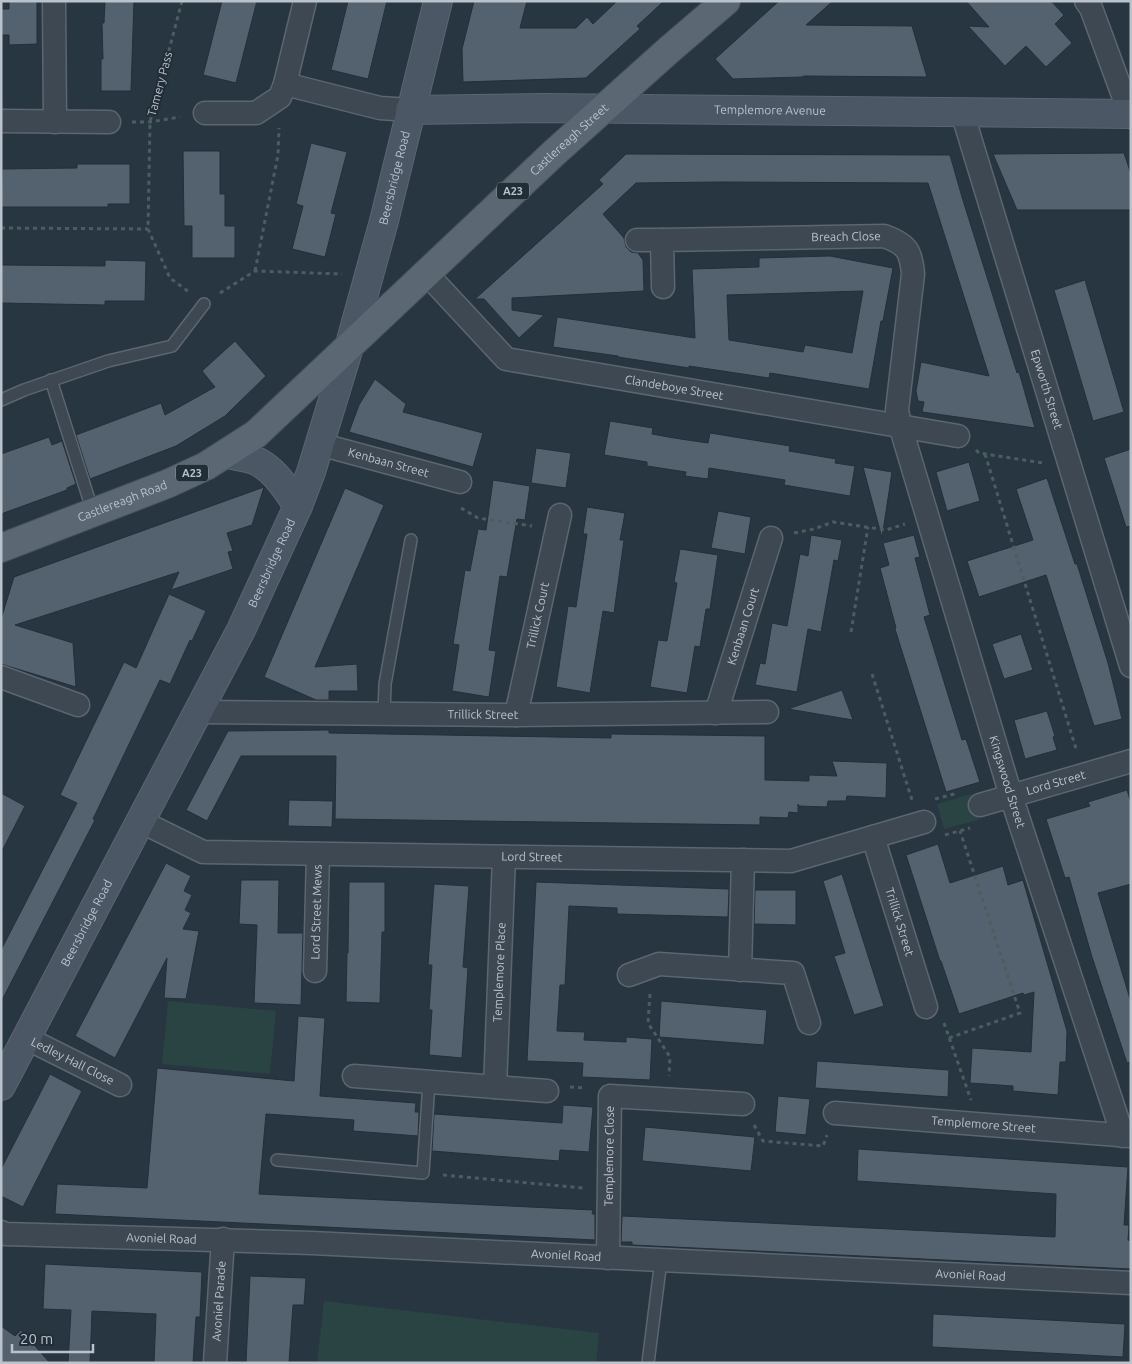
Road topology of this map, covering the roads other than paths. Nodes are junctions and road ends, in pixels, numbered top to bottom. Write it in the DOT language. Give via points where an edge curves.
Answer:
graph roads {
  1 [pos="54,1"];
  2 [pos="304,1"];
  3 [pos="438,1"];
  4 [pos="726,1"];
  5 [pos="1086,1"];
  6 [pos="282,91"];
  7 [pos="602,109"];
  8 [pos="410,110"];
  9 [pos="962,112"];
  10 [pos="205,113"];
  11 [pos="1130,115"];
  12 [pos="1,121"];
  13 [pos="55,122"];
  14 [pos="109,122"];
  15 [pos="637,240"];
  16 [pos="662,240"];
  17 [pos="426,273"];
  18 [pos="663,287"];
  19 [pos="204,304"];
  20 [pos="350,344"];
  21 [pos="51,380"];
  22 [pos="1,400"];
  23 [pos="900,425"];
  24 [pos="958,436"];
  25 [pos="319,444"];
  26 [pos="227,454"];
  27 [pos="460,482"];
  28 [pos="298,506"];
  29 [pos="93,512"];
  30 [pos="558,522"];
  31 [pos="771,538"];
  32 [pos="412,540"];
  33 [pos="1,548"];
  34 [pos="1131,666"];
  35 [pos="1,677"];
  36 [pos="78,705"];
  37 [pos="198,712"];
  38 [pos="767,712"];
  39 [pos="716,713"];
  40 [pos="384,714"];
  41 [pos="516,715"];
  42 [pos="1131,761"];
  43 [pos="1011,796"];
  44 [pos="980,805"];
  45 [pos="140,821"];
  46 [pos="922,823"];
  47 [pos="873,837"];
  48 [pos="318,854"];
  49 [pos="504,857"];
  50 [pos="743,860"];
  51 [pos="740,970"];
  52 [pos="315,971"];
  53 [pos="628,975"];
  54 [pos="926,1006"];
  55 [pos="809,1023"];
  56 [pos="26,1038"];
  57 [pos="354,1076"];
  58 [pos="429,1082"];
  59 [pos="120,1085"];
  60 [pos="1,1086"];
  61 [pos="495,1087"];
  62 [pos="547,1091"];
  63 [pos="743,1104"];
  64 [pos="835,1113"];
  65 [pos="1127,1136"];
  66 [pos="277,1160"];
  67 [pos="1,1232"];
  68 [pos="223,1240"];
  69 [pos="608,1258"];
  70 [pos="661,1260"];
  71 [pos="1131,1283"];
  72 [pos="215,1363"];
  73 [pos="648,1363"];
  1 -- 13 [label="street"];
  2 -- 6 [label="street"];
  3 -- 8 [label="main road, Beersbridge Road"];
  4 -- 7 [label="main road, Castlereagh Street / A23"];
  5 -- 11 [label="street"];
  6 -- 8 [label="street"];
  6 -- 10 [label="street" via="256,112"];
  7 -- 8 [label="main road, Templemore Avenue"];
  7 -- 9 [label="main road, Templemore Avenue"];
  7 -- 17 [label="main road, Castlereagh Street / A23"];
  8 -- 20 [label="main road, Beersbridge Road"];
  9 -- 11 [label="main road, Templemore Avenue"];
  9 -- 34 [label="street, Epworth Street"];
  12 -- 13 [label="street"];
  13 -- 14 [label="street"];
  15 -- 16 [label="street, Breach Close"];
  16 -- 18 [label="street"];
  16 -- 23 [label="street, Breach Close" via="884,236 898,241 907,248 912,259 913,274 897,410"];
  17 -- 20 [label="main road, Castlereagh Street / A23"];
  17 -- 23 [label="street, Clandeboye Street" via="506,359"];
  19 -- 21 [label="lane" via="172,346 108,361"];
  20 -- 25 [label="main road, Beersbridge Road"];
  20 -- 26 [label="main road, Castlereagh Road / A23" via="256,434"];
  21 -- 22 [label="lane"];
  21 -- 29 [label="lane"];
  23 -- 24 [label="street, Clandeboye Street"];
  23 -- 43 [label="street, Kingswood Street"];
  25 -- 27 [label="street, Kenbaan Street"];
  25 -- 28 [label="main road, Beersbridge Road"];
  26 -- 28 [label="main road" via="255,460 277,477"];
  26 -- 29 [label="main road, Castlereagh Road / A23" via="167,484"];
  28 -- 37 [label="main road, Beersbridge Road" via="260,592"];
  29 -- 33 [label="main road, Castlereagh Road / A23"];
  30 -- 41 [label="street, Trillick Court"];
  31 -- 39 [label="street, Kenbaan Court"];
  32 -- 40 [label="lane" via="385,684"];
  35 -- 36 [label="street"];
  37 -- 40 [label="street, Trillick Street"];
  37 -- 45 [label="main road, Beersbridge Road"];
  38 -- 39 [label="street, Trillick Street"];
  39 -- 41 [label="street, Trillick Street"];
  40 -- 41 [label="street, Trillick Street"];
  42 -- 43 [label="street, Lord Street"];
  43 -- 44 [label="street, Lord Street"];
  43 -- 65 [label="street, Kingswood Street"];
  45 -- 48 [label="street, Lord Street" via="203,852"];
  45 -- 56 [label="main road, Beersbridge Road"];
  46 -- 47 [label="street, Lord Street"];
  47 -- 50 [label="street, Lord Street" via="791,861"];
  47 -- 54 [label="street, Trillick Street"];
  48 -- 49 [label="street, Lord Street"];
  48 -- 52 [label="street, Lord Street Mews"];
  49 -- 50 [label="street, Lord Street"];
  49 -- 61 [label="street, Templemore Place"];
  50 -- 51 [label="street"];
  51 -- 53 [label="street" via="658,964"];
  51 -- 55 [label="street" via="793,973"];
  56 -- 59 [label="street, Ledley Hall Close"];
  56 -- 60 [label="main road, Beersbridge Road"];
  57 -- 58 [label="street"];
  58 -- 61 [label="street"];
  58 -- 66 [label="lane" via="423,1173"];
  61 -- 62 [label="street"];
  63 -- 69 [label="street, Templemore Close" via="610,1096"];
  64 -- 65 [label="street, Templemore Street"];
  67 -- 68 [label="street, Avoniel Road"];
  68 -- 69 [label="street, Avoniel Road"];
  68 -- 72 [label="street, Avoniel Parade"];
  69 -- 70 [label="street, Avoniel Road"];
  70 -- 71 [label="street, Avoniel Road"];
  70 -- 73 [label="lane"];
}
